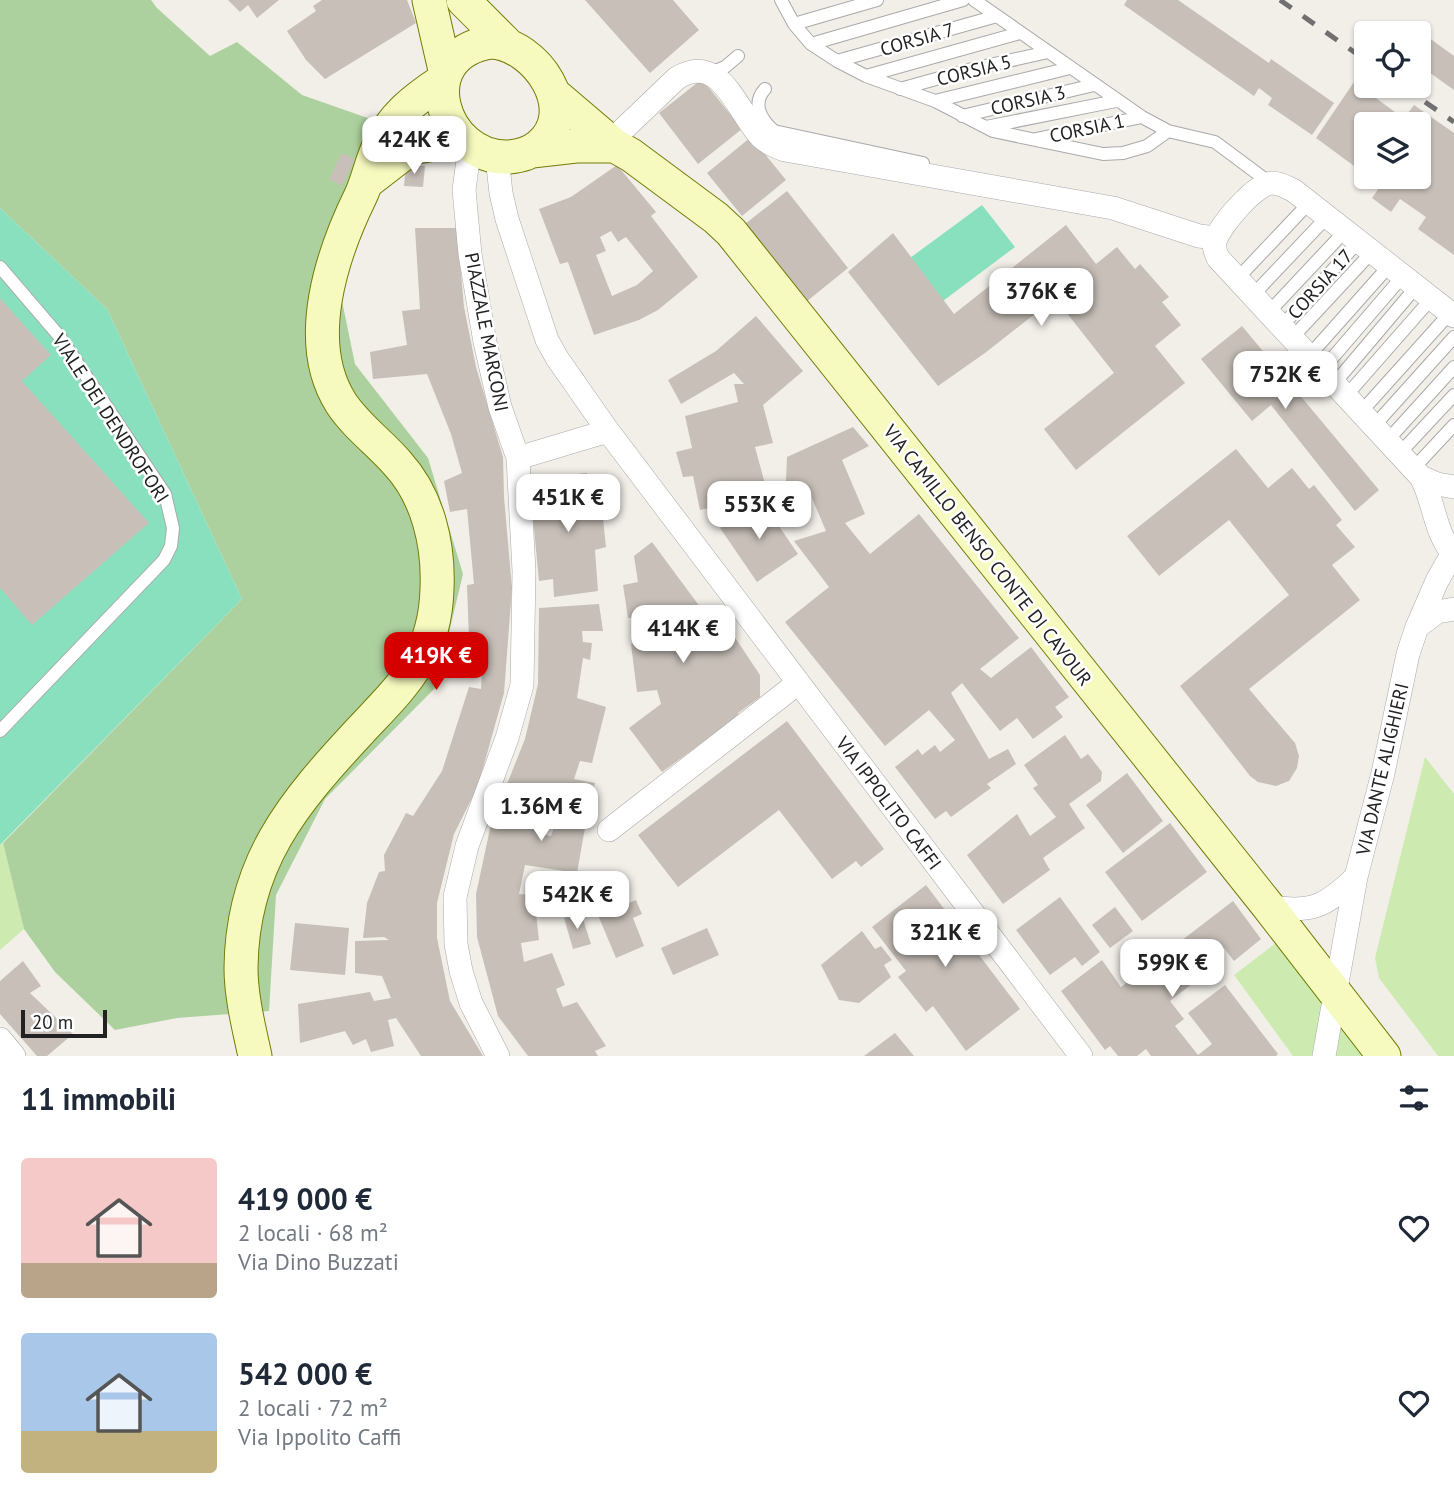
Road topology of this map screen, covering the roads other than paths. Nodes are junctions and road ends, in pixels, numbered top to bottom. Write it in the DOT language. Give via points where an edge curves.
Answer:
graph roads {
  1 [pos="429,0"];
  2 [pos="463,0"];
  3 [pos="877,0"];
  4 [pos="963,0"];
  5 [pos="974,0"];
  6 [pos="786,1"];
  7 [pos="997,16"];
  8 [pos="794,24"];
  9 [pos="1020,33"];
  10 [pos="505,42"];
  11 [pos="811,44"];
  12 [pos="1048,52"];
  13 [pos="738,56"];
  14 [pos="837,61"];
  15 [pos="1070,68"];
  16 [pos="709,73"];
  17 [pos="444,76"];
  18 [pos="866,76"];
  19 [pos="1094,85"];
  20 [pos="765,89"];
  21 [pos="900,89"];
  22 [pos="554,94"];
  23 [pos="1116,100"];
  24 [pos="935,101"];
  25 [pos="962,116"];
  26 [pos="1142,117"];
  27 [pos="985,127"];
  28 [pos="1168,131"];
  29 [pos="1032,140"];
  30 [pos="612,144"];
  31 [pos="477,147"];
  32 [pos="532,151"];
  33 [pos="957,180"];
  34 [pos="367,183"];
  35 [pos="1270,183"];
  36 [pos="1308,202"];
  37 [pos="1216,238"];
  38 [pos="1380,259"];
  39 [pos="0,267"];
  40 [pos="1245,287"];
  41 [pos="1452,315"];
  42 [pos="1281,325"];
  43 [pos="1454,337"];
  44 [pos="1454,367"];
  45 [pos="1454,395"];
  46 [pos="1367,419"];
  47 [pos="1454,425"];
  48 [pos="608,431"];
  49 [pos="518,458"];
  50 [pos="1454,487"];
  51 [pos="1454,553"];
  52 [pos="1454,609"];
  53 [pos="1417,627"];
  54 [pos="798,683"];
  55 [pos="0,731"];
  56 [pos="608,830"];
  57 [pos="1356,877"];
  58 [pos="1268,906"];
  59 [pos="1335,993"];
  60 [pos="0,1039"];
  61 [pos="14,1056"];
  62 [pos="256,1056"];
  63 [pos="498,1056"];
  64 [pos="1081,1056"];
  65 [pos="1324,1056"];
  66 [pos="1384,1056"];
  1 -- 17 [label="main road"];
  2 -- 10 [label="main road"];
  3 -- 8 [label="lane"];
  4 -- 11 [label="lane"];
  5 -- 7 [label="lane"];
  6 -- 8 [label="lane"];
  7 -- 9 [label="lane"];
  7 -- 14 [label="lane, CORSIA 7"];
  8 -- 11 [label="lane"];
  9 -- 12 [label="lane"];
  9 -- 18 [label="lane"];
  10 -- 17 [label="main road" via="467,48 455,57"];
  10 -- 22 [label="main road" via="531,60"];
  11 -- 14 [label="lane"];
  12 -- 15 [label="lane"];
  12 -- 21 [label="lane, CORSIA 5"];
  13 -- 16 [label="lane"];
  14 -- 18 [label="lane"];
  15 -- 19 [label="lane"];
  15 -- 24 [label="lane"];
  16 -- 30 [label="street" via="688,71 677,78"];
  16 -- 33 [label="street" via="772,145"];
  17 -- 31 [label="main road" via="450,120"];
  17 -- 34 [label="main road" via="395,119 376,150"];
  18 -- 21 [label="lane"];
  19 -- 23 [label="lane"];
  19 -- 25 [label="lane, CORSIA 3"];
  20 -- 33 [label="lane" via="758,105 774,131 934,166"];
  21 -- 24 [label="lane"];
  22 -- 30 [label="main road, VIA CAMILLO BENSO CONTE DI CAVOUR"];
  22 -- 32 [label="main road" via="552,129"];
  23 -- 26 [label="lane"];
  23 -- 27 [label="lane"];
  24 -- 25 [label="lane"];
  25 -- 27 [label="lane"];
  26 -- 28 [label="lane"];
  26 -- 29 [label="lane, CORSIA 1"];
  27 -- 29 [label="lane"];
  28 -- 29 [label="lane" via="1147,146 1123,153 1103,154"];
  28 -- 35 [label="lane" via="1215,142"];
  30 -- 32 [label="main road"];
  30 -- 58 [label="main road, VIA CAMILLO BENSO CONTE DI CAVOUR" via="731,232"];
  31 -- 32 [label="main road" via="513,157"];
  31 -- 34 [label="main road" via="411,148"];
  31 -- 48 [label="street" via="501,192 547,340"];
  31 -- 49 [label="street, PIAZZALE MARCONI" via="464,190 470,254 500,407"];
  33 -- 37 [label="street" via="1113,208"];
  34 -- 62 [label="main road" via="349,219 329,285 324,358 341,402 399,464 422,500 436,556 437,607 421,660 407,681 325,768 270,846 245,922 241,969"];
  35 -- 36 [label="street" via="1281,184"];
  35 -- 37 [label="street" via="1247,197"];
  36 -- 38 [label="street"];
  36 -- 40 [label="lane"];
  37 -- 40 [label="street" via="1218,258"];
  38 -- 40 [label="lane"];
  38 -- 41 [label="street"];
  38 -- 42 [label="lane"];
  38 -- 42 [label="lane"];
  38 -- 46 [label="lane"];
  38 -- 46 [label="lane"];
  38 -- 46 [label="lane"];
  39 -- 55 [label="lane, VIALE DEI DENDROFORI" via="60,337 165,494 173,528 164,560"];
  40 -- 42 [label="street"];
  41 -- 46 [label="lane"];
  42 -- 46 [label="street"];
  43 -- 46 [label="lane"];
  44 -- 46 [label="lane"];
  45 -- 46 [label="lane"];
  46 -- 47 [label="lane"];
  46 -- 50 [label="street" via="1437,484"];
  46 -- 51 [label="street" via="1429,492 1442,541"];
  48 -- 49 [label="street"];
  48 -- 54 [label="street, VIA IPPOLITO CAFFI"];
  49 -- 63 [label="street, PIAZZALE MARCONI" via="524,571 522,685 467,846 455,897 461,971 471,1003"];
  51 -- 53 [label="street, VIA DANTE ALIGHIERI"];
  52 -- 53 [label="street" via="1437,612"];
  53 -- 57 [label="street, VIA DANTE ALIGHIERI"];
  54 -- 56 [label="street"];
  54 -- 64 [label="street, VIA IPPOLITO CAFFI"];
  57 -- 58 [label="street" via="1324,904 1302,909"];
  57 -- 59 [label="street, VIA DANTE ALIGHIERI"];
  58 -- 59 [label="main road, VIA CAMILLO BENSO CONTE DI CAVOUR"];
  59 -- 65 [label="street, VIA DANTE ALIGHIERI"];
  59 -- 66 [label="main road, VIA CAMILLO BENSO CONTE DI CAVOUR"];
  60 -- 61 [label="street"];
}
